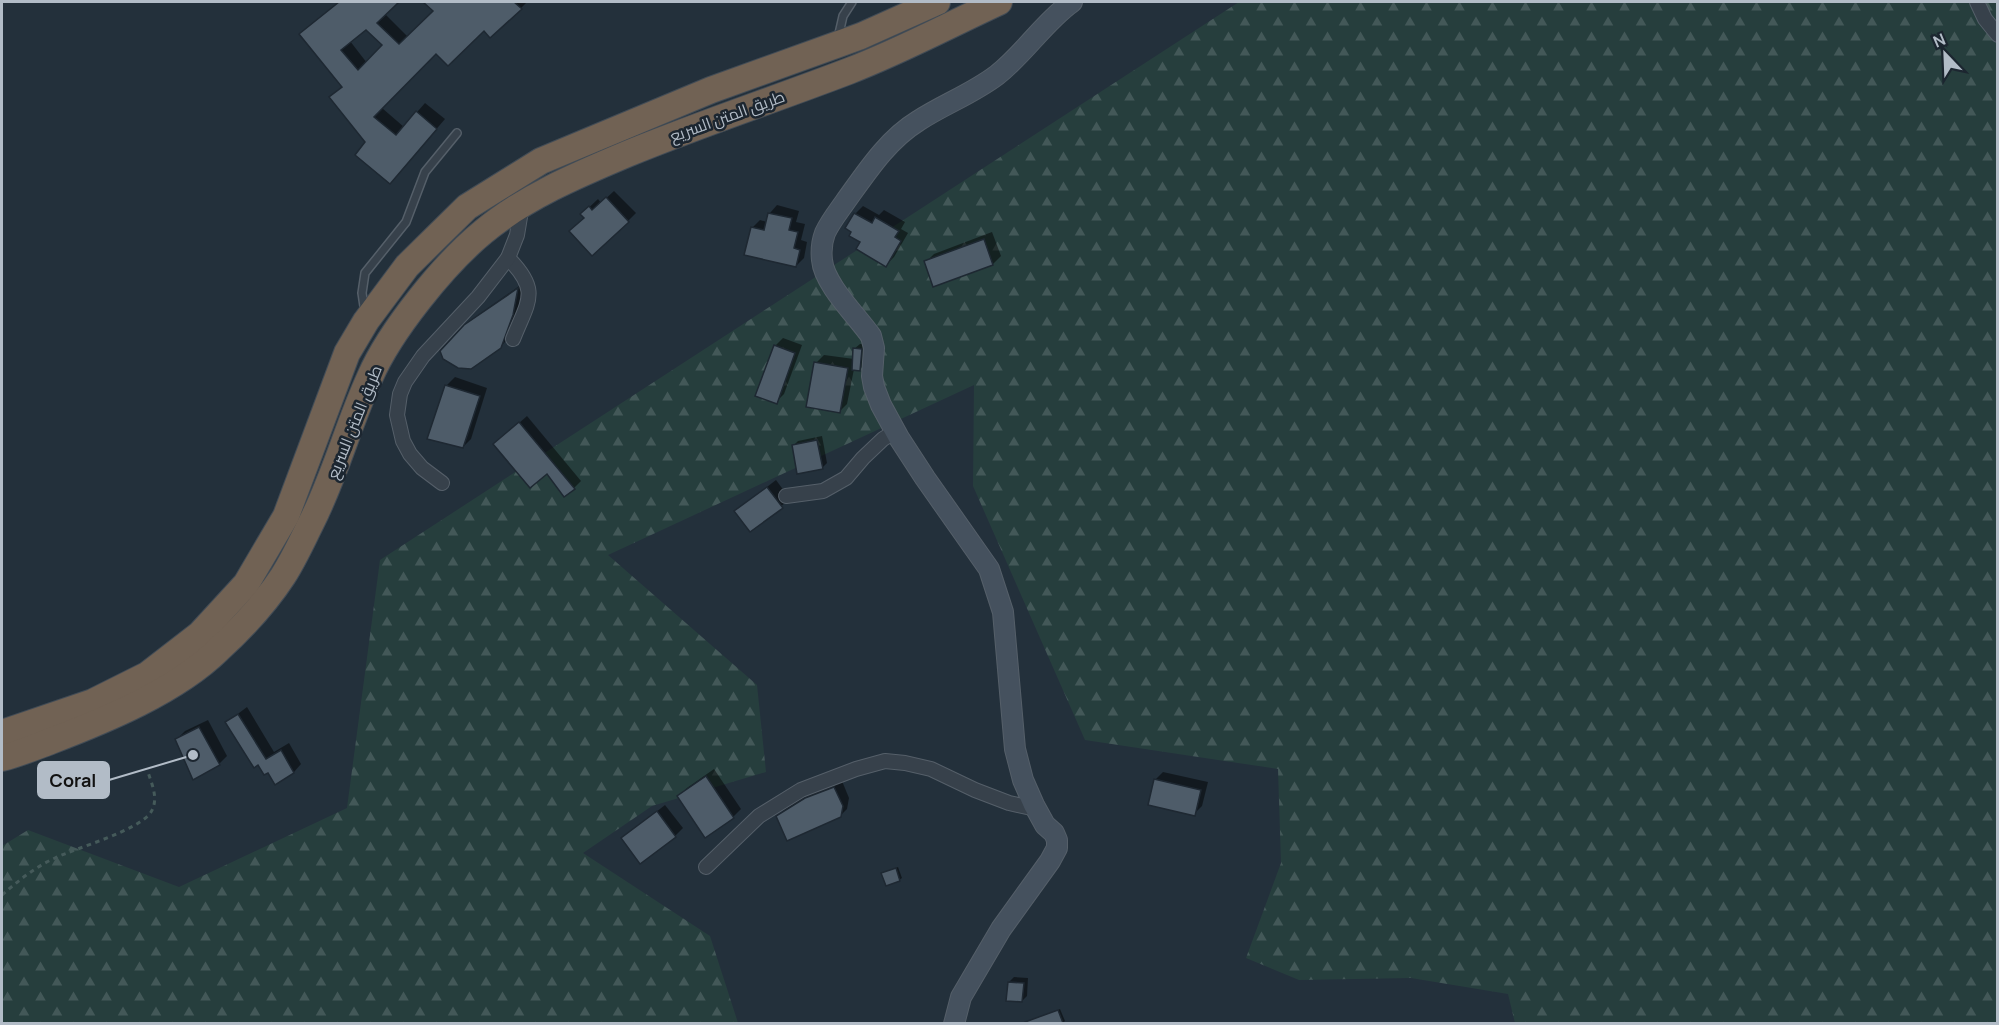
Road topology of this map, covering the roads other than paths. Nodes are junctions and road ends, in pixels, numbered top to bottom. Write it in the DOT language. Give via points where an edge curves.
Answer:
graph roads {
  1 [pos="852,2"];
  2 [pos="937,2"];
  3 [pos="999,2"];
  4 [pos="1072,2"];
  5 [pos="1977,2"];
  6 [pos="1998,35"];
  7 [pos="836,45"];
  8 [pos="457,133"];
  9 [pos="522,205"];
  10 [pos="508,258"];
  11 [pos="366,321"];
  12 [pos="513,339"];
  13 [pos="896,431"];
  14 [pos="442,483"];
  15 [pos="786,496"];
  16 [pos="2,733"];
  17 [pos="2,758"];
  18 [pos="1036,809"];
  19 [pos="706,867"];
  20 [pos="954,1023"];
  1 -- 7 [label="lane" via="843,16"];
  2 -- 7 [label="highway, طريق المتن السريع"];
  3 -- 9 [label="highway, طريق المتن السريع" via="886,56 591,169"];
  4 -- 13 [label="street" via="999,74 917,121 889,145 825,232 822,260 826,275 871,336 874,387"];
  5 -- 6 [label="street"];
  7 -- 11 [label="highway, طريق المتن السريع" via="711,90 541,161 467,207 407,266"];
  8 -- 11 [label="lane" via="425,172 406,222 365,273 362,293"];
  9 -- 10 [label="street"];
  9 -- 17 [label="highway, طريق المتن السريع" via="484,231 456,258 404,320 371,373 312,522 282,577 217,652 175,682 123,711"];
  10 -- 12 [label="street" via="523,272 530,294"];
  10 -- 14 [label="street" via="423,356 400,394 397,415 403,441 422,468"];
  11 -- 16 [label="highway, طريق المتن السريع" via="347,352 286,516 246,584 200,633 147,675 93,702"];
  13 -- 15 [label="street" via="883,439 846,478 823,491"];
  13 -- 18 [label="street" via="989,569 1003,612 1015,749"];
  18 -- 19 [label="street" via="975,790 931,769 885,761 801,790 759,816"];
  18 -- 20 [label="street" via="1054,833 1057,848 1001,929 961,997"];
}
